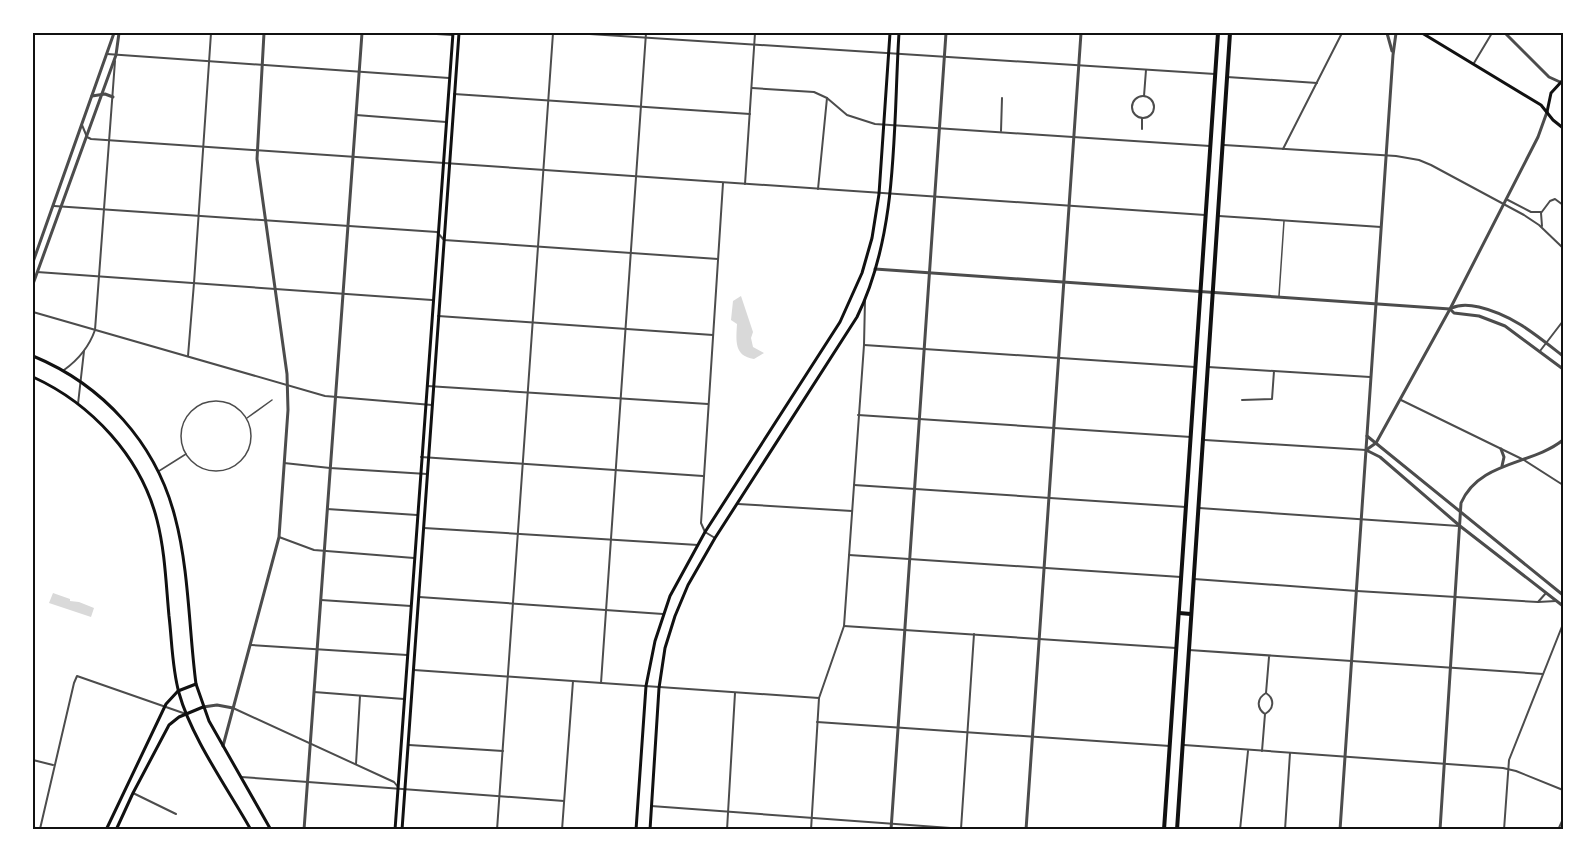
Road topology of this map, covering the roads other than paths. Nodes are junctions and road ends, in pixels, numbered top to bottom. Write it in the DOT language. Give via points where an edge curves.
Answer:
graph roads {
  1 [pos="114,33"];
  2 [pos="119,33"];
  3 [pos="211,33"];
  4 [pos="264,33"];
  5 [pos="362,33"];
  6 [pos="421,33"];
  7 [pos="459,33"];
  8 [pos="553,33"];
  9 [pos="574,33"];
  10 [pos="646,33"];
  11 [pos="755,33"];
  12 [pos="890,33"];
  13 [pos="899,33"];
  14 [pos="946,33"];
  15 [pos="1081,33"];
  16 [pos="1218,33"];
  17 [pos="1230,33"];
  18 [pos="1342,33"];
  19 [pos="1387,33"];
  20 [pos="1396,33"];
  21 [pos="1422,33"];
  22 [pos="1492,33"];
  23 [pos="1506,33"];
  24 [pos="453,34"];
  25 [pos="646,38"];
  26 [pos="755,45"];
  27 [pos="107,54"];
  28 [pos="888,54"];
  29 [pos="898,54"];
  30 [pos="116,55"];
  31 [pos="1393,55"];
  32 [pos="944,57"];
  33 [pos="209,62"];
  34 [pos="1474,63"];
  35 [pos="261,65"];
  36 [pos="1079,66"];
  37 [pos="1146,70"];
  38 [pos="359,72"];
  39 [pos="1215,74"];
  40 [pos="1227,77"];
  41 [pos="449,78"];
  42 [pos="1561,81"];
  43 [pos="1317,83"];
  44 [pos="752,88"];
  45 [pos="102,94"];
  46 [pos="454,94"];
  47 [pos="92,96"];
  48 [pos="1144,96"];
  49 [pos="113,97"];
  50 [pos="827,98"];
  51 [pos="1002,98"];
  52 [pos="548,100"];
  53 [pos="641,107"];
  54 [pos="1547,112"];
  55 [pos="750,114"];
  56 [pos="356,115"];
  57 [pos="1142,118"];
  58 [pos="446,122"];
  59 [pos="82,125"];
  60 [pos="884,125"];
  61 [pos="894,126"];
  62 [pos="1563,128"];
  63 [pos="939,129"];
  64 [pos="1142,129"];
  65 [pos="1001,132"];
  66 [pos="1074,136"];
  67 [pos="87,137"];
  68 [pos="109,140"];
  69 [pos="1223,145"];
  70 [pos="1210,146"];
  71 [pos="203,147"];
  72 [pos="1283,149"];
  73 [pos="257,150"];
  74 [pos="1386,156"];
  75 [pos="353,157"];
  76 [pos="443,163"];
  77 [pos="449,164"];
  78 [pos="543,170"];
  79 [pos="636,177"];
  80 [pos="723,183"];
  81 [pos="745,184"];
  82 [pos="818,189"];
  83 [pos="879,194"];
  84 [pos="889,195"];
  85 [pos="935,197"];
  86 [pos="1506,199"];
  87 [pos="1503,204"];
  88 [pos="1563,205"];
  89 [pos="53,206"];
  90 [pos="61,206"];
  91 [pos="1069,206"];
  92 [pos="104,209"];
  93 [pos="1543,210"];
  94 [pos="1205,215"];
  95 [pos="199,216"];
  96 [pos="1218,216"];
  97 [pos="266,220"];
  98 [pos="1284,221"];
  99 [pos="348,226"];
  100 [pos="1381,227"];
  101 [pos="1543,228"];
  102 [pos="437,232"];
  103 [pos="444,240"];
  104 [pos="538,246"];
  105 [pos="1563,248"];
  106 [pos="631,253"];
  107 [pos="718,259"];
  108 [pos="33,262"];
  109 [pos="875,269"];
  110 [pos="37,272"];
  111 [pos="929,273"];
  112 [pos="99,276"];
  113 [pos="1064,282"];
  114 [pos="195,283"];
  115 [pos="33,284"];
  116 [pos="274,289"];
  117 [pos="1200,292"];
  118 [pos="343,293"];
  119 [pos="1213,293"];
  120 [pos="1279,297"];
  121 [pos="432,300"];
  122 [pos="865,300"];
  123 [pos="1376,304"];
  124 [pos="1479,308"];
  125 [pos="1450,309"];
  126 [pos="33,312"];
  127 [pos="438,316"];
  128 [pos="1479,316"];
  129 [pos="1563,321"];
  130 [pos="533,323"];
  131 [pos="625,329"];
  132 [pos="95,330"];
  133 [pos="713,335"];
  134 [pos="1546,343"];
  135 [pos="864,345"];
  136 [pos="924,349"];
  137 [pos="84,351"];
  138 [pos="1540,351"];
  139 [pos="33,356"];
  140 [pos="1563,356"];
  141 [pos="188,357"];
  142 [pos="1059,358"];
  143 [pos="1195,367"];
  144 [pos="1208,367"];
  145 [pos="1563,369"];
  146 [pos="64,370"];
  147 [pos="1274,371"];
  148 [pos="33,377"];
  149 [pos="1371,377"];
  150 [pos="81,381"];
  151 [pos="806,383"];
  152 [pos="814,385"];
  153 [pos="288,386"];
  154 [pos="426,386"];
  155 [pos="434,386"];
  156 [pos="528,392"];
  157 [pos="800,393"];
  158 [pos="336,398"];
  159 [pos="621,399"];
  160 [pos="272,400"];
  161 [pos="805,400"];
  162 [pos="1242,400"];
  163 [pos="1401,400"];
  164 [pos="78,404"];
  165 [pos="425,404"];
  166 [pos="708,404"];
  167 [pos="432,405"];
  168 [pos="858,415"];
  169 [pos="246,418"];
  170 [pos="919,419"];
  171 [pos="1054,428"];
  172 [pos="1367,436"];
  173 [pos="1191,437"];
  174 [pos="1203,440"];
  175 [pos="1563,440"];
  176 [pos="1376,443"];
  177 [pos="1501,449"];
  178 [pos="1366,450"];
  179 [pos="186,454"];
  180 [pos="421,458"];
  181 [pos="429,458"];
  182 [pos="1524,460"];
  183 [pos="284,463"];
  184 [pos="523,464"];
  185 [pos="1502,466"];
  186 [pos="330,468"];
  187 [pos="616,470"];
  188 [pos="158,471"];
  189 [pos="420,473"];
  190 [pos="427,474"];
  191 [pos="704,476"];
  192 [pos="854,485"];
  193 [pos="1563,485"];
  194 [pos="915,489"];
  195 [pos="1049,498"];
  196 [pos="738,504"];
  197 [pos="1186,507"];
  198 [pos="1198,508"];
  199 [pos="327,509"];
  200 [pos="852,512"];
  201 [pos="1460,512"];
  202 [pos="417,515"];
  203 [pos="1362,520"];
  204 [pos="1460,526"];
  205 [pos="424,528"];
  206 [pos="705,532"];
  207 [pos="518,534"];
  208 [pos="279,537"];
  209 [pos="715,538"];
  210 [pos="611,540"];
  211 [pos="698,545"];
  212 [pos="324,551"];
  213 [pos="849,555"];
  214 [pos="414,558"];
  215 [pos="910,559"];
  216 [pos="1044,568"];
  217 [pos="1181,577"];
  218 [pos="1194,579"];
  219 [pos="1357,591"];
  220 [pos="1546,593"];
  221 [pos="1563,595"];
  222 [pos="419,597"];
  223 [pos="1456,597"];
  224 [pos="321,600"];
  225 [pos="1557,601"];
  226 [pos="1538,602"];
  227 [pos="513,603"];
  228 [pos="411,606"];
  229 [pos="1563,606"];
  230 [pos="606,610"];
  231 [pos="1179,613"];
  232 [pos="663,614"];
  233 [pos="1191,614"];
  234 [pos="1563,624"];
  235 [pos="844,626"];
  236 [pos="905,630"];
  237 [pos="974,634"];
  238 [pos="1040,639"];
  239 [pos="249,645"];
  240 [pos="1176,648"];
  241 [pos="317,650"];
  242 [pos="1189,650"];
  243 [pos="407,656"];
  244 [pos="1269,656"];
  245 [pos="1352,661"];
  246 [pos="1451,668"];
  247 [pos="414,670"];
  248 [pos="1543,674"];
  249 [pos="508,677"];
  250 [pos="573,681"];
  251 [pos="601,683"];
  252 [pos="196,684"];
  253 [pos="646,686"];
  254 [pos="659,688"];
  255 [pos="178,691"];
  256 [pos="314,692"];
  257 [pos="735,693"];
  258 [pos="1266,693"];
  259 [pos="360,696"];
  260 [pos="819,698"];
  261 [pos="404,699"];
  262 [pos="164,706"];
  263 [pos="202,707"];
  264 [pos="233,708"];
  265 [pos="186,714"];
  266 [pos="1265,714"];
  267 [pos="817,722"];
  268 [pos="898,728"];
  269 [pos="968,732"];
  270 [pos="1033,737"];
  271 [pos="310,743"];
  272 [pos="409,745"];
  273 [pos="1182,745"];
  274 [pos="223,746"];
  275 [pos="1170,746"];
  276 [pos="1248,750"];
  277 [pos="503,751"];
  278 [pos="1262,751"];
  279 [pos="1290,753"];
  280 [pos="1346,757"];
  281 [pos="33,760"];
  282 [pos="356,764"];
  283 [pos="1444,764"];
  284 [pos="53,765"];
  285 [pos="1508,769"];
  286 [pos="240,777"];
  287 [pos="307,781"];
  288 [pos="398,787"];
  289 [pos="405,788"];
  290 [pos="1563,790"];
  291 [pos="133,793"];
  292 [pos="500,796"];
  293 [pos="564,801"];
  294 [pos="651,806"];
  295 [pos="728,811"];
  296 [pos="176,814"];
  297 [pos="812,818"];
  298 [pos="1563,819"];
  299 [pos="891,824"];
  300 [pos="33,828"];
  301 [pos="961,829"];
  302 [pos="42,830"];
  303 [pos="106,830"];
  304 [pos="116,830"];
  305 [pos="251,830"];
  306 [pos="271,830"];
  307 [pos="304,830"];
  308 [pos="395,830"];
  309 [pos="402,830"];
  310 [pos="497,830"];
  311 [pos="562,830"];
  312 [pos="636,830"];
  313 [pos="650,830"];
  314 [pos="727,830"];
  315 [pos="811,830"];
  316 [pos="891,830"];
  317 [pos="978,830"];
  318 [pos="1026,830"];
  319 [pos="1164,830"];
  320 [pos="1177,830"];
  321 [pos="1240,830"];
  322 [pos="1285,830"];
  323 [pos="1340,830"];
  324 [pos="1440,830"];
  325 [pos="1504,830"];
  326 [pos="1558,830"];
  1 -- 27 [label="street"];
  2 -- 30 [label="street"];
  3 -- 33 [label="street"];
  4 -- 35 [label="street"];
  5 -- 38 [label="street"];
  6 -- 24 [label="street"];
  7 -- 46 [label="main road"];
  8 -- 52 [label="street"];
  9 -- 25 [label="street"];
  10 -- 25 [label="street"];
  11 -- 26 [label="street"];
  12 -- 28 [label="main road"];
  13 -- 29 [label="main road"];
  14 -- 32 [label="street"];
  15 -- 36 [label="street"];
  16 -- 39 [label="main road"];
  17 -- 40 [label="main road"];
  18 -- 43 [label="street"];
  19 -- 31 [label="street"];
  20 -- 31 [label="street"];
  21 -- 34 [label="main road"];
  22 -- 34 [label="street"];
  23 -- 42 [label="street" via="1549,77"];
  24 -- 41 [label="main road"];
  25 -- 26 [label="street"];
  25 -- 53 [label="street"];
  26 -- 28 [label="street"];
  26 -- 44 [label="street"];
  27 -- 30 [label="street"];
  27 -- 47 [label="street"];
  28 -- 29 [label="street"];
  28 -- 60 [label="main road"];
  29 -- 32 [label="street"];
  29 -- 61 [label="main road"];
  30 -- 33 [label="street"];
  30 -- 45 [label="street"];
  30 -- 49 [label="street"];
  31 -- 74 [label="street"];
  32 -- 36 [label="street"];
  32 -- 63 [label="street"];
  33 -- 35 [label="street"];
  33 -- 71 [label="street"];
  34 -- 54 [label="main road"];
  35 -- 38 [label="street"];
  35 -- 73 [label="street"];
  36 -- 37 [label="street"];
  36 -- 66 [label="street"];
  37 -- 39 [label="street"];
  37 -- 48 [label="street"];
  38 -- 41 [label="street"];
  38 -- 56 [label="street"];
  39 -- 70 [label="main road"];
  40 -- 43 [label="street"];
  40 -- 69 [label="main road"];
  41 -- 58 [label="main road"];
  42 -- 54 [label="main road" via="1550,95"];
  43 -- 72 [label="street"];
  44 -- 50 [label="street" via="807,91"];
  44 -- 55 [label="street"];
  45 -- 47 [label="street"];
  45 -- 49 [label="street"];
  45 -- 67 [label="street"];
  46 -- 52 [label="street"];
  46 -- 77 [label="main road"];
  47 -- 59 [label="street"];
  48 -- 57 [label="street" via="1134,101 1132,109"];
  48 -- 57 [label="street" via="1154,108 1149,117"];
  49 -- 68 [label="street"];
  50 -- 60 [label="street" via="852,118"];
  50 -- 82 [label="street"];
  51 -- 65 [label="street"];
  52 -- 53 [label="street"];
  52 -- 78 [label="street"];
  53 -- 55 [label="street"];
  53 -- 79 [label="street"];
  54 -- 62 [label="main road"];
  54 -- 86 [label="street"];
  55 -- 81 [label="street"];
  56 -- 58 [label="street"];
  56 -- 75 [label="street"];
  57 -- 64 [label="street"];
  58 -- 76 [label="main road"];
  59 -- 67 [label="street"];
  59 -- 89 [label="street"];
  60 -- 61 [label="street"];
  60 -- 83 [label="main road"];
  61 -- 63 [label="street"];
  61 -- 84 [label="main road"];
  63 -- 65 [label="street"];
  63 -- 85 [label="street"];
  65 -- 66 [label="street"];
  66 -- 70 [label="street"];
  66 -- 91 [label="street"];
  67 -- 68 [label="street"];
  67 -- 90 [label="street"];
  68 -- 71 [label="street"];
  68 -- 92 [label="street"];
  69 -- 72 [label="street"];
  69 -- 96 [label="main road"];
  70 -- 94 [label="main road"];
  71 -- 73 [label="street"];
  71 -- 95 [label="street"];
  72 -- 74 [label="street"];
  73 -- 75 [label="street"];
  73 -- 97 [label="street"];
  74 -- 87 [label="street" via="1419,160"];
  74 -- 100 [label="street"];
  75 -- 76 [label="street"];
  75 -- 99 [label="street"];
  76 -- 77 [label="street"];
  76 -- 102 [label="main road"];
  77 -- 78 [label="street"];
  77 -- 103 [label="main road"];
  78 -- 79 [label="street"];
  78 -- 104 [label="street"];
  79 -- 80 [label="street"];
  79 -- 106 [label="street"];
  80 -- 81 [label="street"];
  80 -- 107 [label="street"];
  81 -- 82 [label="street"];
  82 -- 83 [label="street"];
  83 -- 84 [label="street"];
  83 -- 151 [label="main road" via="858,287"];
  84 -- 85 [label="street"];
  84 -- 109 [label="main road"];
  85 -- 91 [label="street"];
  85 -- 111 [label="street"];
  86 -- 87 [label="street"];
  86 -- 93 [label="street" via="1532,213"];
  87 -- 101 [label="street"];
  87 -- 125 [label="street"];
  88 -- 93 [label="street" via="1553,199"];
  89 -- 90 [label="street"];
  89 -- 108 [label="street"];
  90 -- 92 [label="street"];
  90 -- 110 [label="street"];
  91 -- 94 [label="street"];
  91 -- 113 [label="street"];
  92 -- 95 [label="street"];
  92 -- 112 [label="street"];
  93 -- 101 [label="street"];
  94 -- 117 [label="main road"];
  95 -- 97 [label="street"];
  95 -- 114 [label="street"];
  96 -- 98 [label="street"];
  96 -- 119 [label="main road"];
  97 -- 99 [label="street"];
  97 -- 116 [label="street"];
  98 -- 100 [label="street"];
  98 -- 120 [label="street"];
  99 -- 102 [label="street"];
  99 -- 118 [label="street"];
  100 -- 123 [label="street"];
  101 -- 105 [label="street"];
  102 -- 103 [label="street"];
  102 -- 121 [label="main road"];
  103 -- 104 [label="street"];
  103 -- 127 [label="main road"];
  104 -- 106 [label="street"];
  104 -- 130 [label="street"];
  106 -- 107 [label="street"];
  106 -- 131 [label="street"];
  107 -- 133 [label="street"];
  109 -- 111 [label="street"];
  109 -- 122 [label="main road"];
  110 -- 112 [label="street"];
  110 -- 115 [label="street"];
  111 -- 113 [label="street"];
  111 -- 136 [label="street"];
  112 -- 114 [label="street"];
  112 -- 132 [label="street"];
  113 -- 117 [label="street"];
  113 -- 142 [label="street"];
  114 -- 116 [label="street"];
  114 -- 141 [label="street"];
  116 -- 118 [label="street"];
  116 -- 153 [label="street"];
  117 -- 119 [label="street"];
  117 -- 143 [label="main road"];
  118 -- 121 [label="street"];
  118 -- 158 [label="street"];
  119 -- 120 [label="street"];
  119 -- 144 [label="main road"];
  120 -- 123 [label="street"];
  121 -- 154 [label="main road"];
  122 -- 135 [label="street"];
  122 -- 152 [label="main road"];
  123 -- 125 [label="street"];
  123 -- 149 [label="street"];
  124 -- 125 [label="street" via="1459,305"];
  124 -- 128 [label="street"];
  124 -- 134 [label="street" via="1518,321"];
  125 -- 128 [label="street"];
  125 -- 163 [label="street"];
  126 -- 132 [label="street"];
  127 -- 130 [label="street"];
  127 -- 155 [label="main road"];
  128 -- 138 [label="street" via="1505,326"];
  129 -- 134 [label="street"];
  130 -- 131 [label="street"];
  130 -- 156 [label="street"];
  131 -- 133 [label="street"];
  131 -- 159 [label="street"];
  132 -- 137 [label="street"];
  132 -- 141 [label="street"];
  133 -- 166 [label="street"];
  134 -- 138 [label="street"];
  134 -- 140 [label="street"];
  135 -- 136 [label="street"];
  135 -- 168 [label="street"];
  136 -- 142 [label="street"];
  136 -- 170 [label="street"];
  137 -- 146 [label="street"];
  137 -- 150 [label="street"];
  138 -- 145 [label="street"];
  139 -- 146 [label="main road"];
  141 -- 153 [label="street"];
  142 -- 143 [label="street"];
  142 -- 171 [label="street"];
  143 -- 173 [label="main road"];
  144 -- 147 [label="street"];
  144 -- 174 [label="main road"];
  146 -- 150 [label="main road"];
  147 -- 149 [label="street"];
  147 -- 162 [label="street" via="1271,400"];
  148 -- 164 [label="main road"];
  149 -- 172 [label="street"];
  150 -- 164 [label="street"];
  150 -- 188 [label="main road" via="125,420"];
  151 -- 152 [label="main road"];
  151 -- 157 [label="main road"];
  152 -- 161 [label="main road"];
  153 -- 158 [label="street"];
  153 -- 183 [label="street"];
  154 -- 155 [label="street"];
  154 -- 165 [label="main road"];
  155 -- 156 [label="street"];
  155 -- 167 [label="main road"];
  156 -- 159 [label="street"];
  156 -- 184 [label="street"];
  157 -- 161 [label="main road"];
  157 -- 206 [label="main road"];
  158 -- 165 [label="street"];
  158 -- 186 [label="street"];
  159 -- 166 [label="street"];
  159 -- 187 [label="street"];
  160 -- 169 [label="street"];
  161 -- 196 [label="main road"];
  163 -- 176 [label="street"];
  163 -- 177 [label="street"];
  164 -- 255 [label="main road" via="114,438 149,491 162,544"];
  165 -- 167 [label="street"];
  165 -- 180 [label="main road"];
  166 -- 191 [label="street"];
  167 -- 181 [label="main road"];
  168 -- 170 [label="street"];
  168 -- 192 [label="street"];
  169 -- 179 [label="street" via="250,442 242,460 234,466 206,470"];
  169 -- 179 [label="street" via="232,404 222,401 192,409 182,427 181,442"];
  170 -- 171 [label="street"];
  170 -- 194 [label="street"];
  171 -- 173 [label="street"];
  171 -- 195 [label="street"];
  172 -- 176 [label="street"];
  172 -- 178 [label="street"];
  173 -- 197 [label="main road"];
  174 -- 178 [label="street"];
  174 -- 198 [label="main road"];
  175 -- 182 [label="street"];
  176 -- 178 [label="street"];
  176 -- 201 [label="street"];
  177 -- 182 [label="street"];
  177 -- 185 [label="street"];
  178 -- 203 [label="street"];
  178 -- 204 [label="street" via="1384,460"];
  179 -- 188 [label="street"];
  180 -- 181 [label="street"];
  180 -- 189 [label="main road"];
  181 -- 184 [label="street"];
  181 -- 190 [label="main road"];
  182 -- 185 [label="street"];
  182 -- 193 [label="street"];
  183 -- 186 [label="street"];
  183 -- 208 [label="street"];
  184 -- 187 [label="street"];
  184 -- 207 [label="street"];
  185 -- 201 [label="street" via="1468,491"];
  186 -- 189 [label="street"];
  186 -- 199 [label="street"];
  187 -- 191 [label="street"];
  187 -- 210 [label="street"];
  188 -- 252 [label="main road" via="180,540"];
  189 -- 190 [label="street"];
  189 -- 202 [label="main road"];
  190 -- 205 [label="main road"];
  191 -- 206 [label="street" via="701,523"];
  192 -- 194 [label="street"];
  192 -- 200 [label="street"];
  194 -- 195 [label="street"];
  194 -- 215 [label="street"];
  195 -- 197 [label="street"];
  195 -- 216 [label="street"];
  196 -- 200 [label="street"];
  196 -- 209 [label="main road"];
  197 -- 217 [label="main road"];
  198 -- 203 [label="street"];
  198 -- 218 [label="main road"];
  199 -- 202 [label="street"];
  199 -- 212 [label="street"];
  200 -- 213 [label="street"];
  201 -- 204 [label="street"];
  201 -- 221 [label="street"];
  202 -- 214 [label="main road"];
  203 -- 204 [label="street"];
  203 -- 219 [label="street"];
  204 -- 220 [label="street"];
  204 -- 223 [label="street"];
  205 -- 207 [label="street"];
  205 -- 222 [label="main road"];
  206 -- 209 [label="street"];
  206 -- 211 [label="main road"];
  207 -- 210 [label="street"];
  207 -- 227 [label="street"];
  208 -- 212 [label="street"];
  208 -- 239 [label="street"];
  209 -- 254 [label="main road" via="675,616"];
  210 -- 211 [label="street"];
  210 -- 230 [label="street"];
  211 -- 232 [label="main road"];
  212 -- 214 [label="street"];
  212 -- 224 [label="street"];
  213 -- 215 [label="street"];
  213 -- 235 [label="street"];
  214 -- 228 [label="main road"];
  215 -- 216 [label="street"];
  215 -- 236 [label="street"];
  216 -- 217 [label="street"];
  216 -- 238 [label="street"];
  217 -- 231 [label="main road"];
  218 -- 219 [label="street"];
  218 -- 233 [label="main road"];
  219 -- 223 [label="street"];
  219 -- 245 [label="street"];
  220 -- 225 [label="street"];
  220 -- 226 [label="street"];
  222 -- 227 [label="street"];
  222 -- 247 [label="main road"];
  223 -- 226 [label="street"];
  223 -- 246 [label="street"];
  224 -- 228 [label="street"];
  224 -- 241 [label="street"];
  225 -- 226 [label="street"];
  225 -- 229 [label="street"];
  227 -- 230 [label="street"];
  227 -- 249 [label="street"];
  228 -- 243 [label="main road"];
  230 -- 232 [label="street"];
  230 -- 251 [label="street"];
  231 -- 233 [label="main road"];
  231 -- 240 [label="main road"];
  232 -- 253 [label="main road"];
  233 -- 242 [label="main road"];
  234 -- 248 [label="street"];
  235 -- 236 [label="street"];
  235 -- 260 [label="street"];
  236 -- 237 [label="street"];
  236 -- 268 [label="street"];
  237 -- 238 [label="street"];
  237 -- 269 [label="street"];
  238 -- 240 [label="street"];
  238 -- 270 [label="street"];
  239 -- 241 [label="street"];
  239 -- 264 [label="street"];
  240 -- 275 [label="main road"];
  241 -- 243 [label="street"];
  241 -- 256 [label="street"];
  242 -- 244 [label="street"];
  242 -- 273 [label="main road"];
  243 -- 261 [label="main road"];
  244 -- 245 [label="street"];
  244 -- 258 [label="street"];
  245 -- 246 [label="street"];
  245 -- 280 [label="street"];
  246 -- 248 [label="street"];
  246 -- 283 [label="street"];
  247 -- 249 [label="street"];
  247 -- 272 [label="main road"];
  248 -- 285 [label="street"];
  249 -- 250 [label="street"];
  249 -- 277 [label="street"];
  250 -- 251 [label="street"];
  250 -- 293 [label="street"];
  251 -- 253 [label="street"];
  252 -- 255 [label="main road"];
  252 -- 263 [label="main road"];
  253 -- 254 [label="street"];
  253 -- 312 [label="main road"];
  254 -- 257 [label="street"];
  254 -- 294 [label="main road"];
  255 -- 262 [label="main road"];
  255 -- 265 [label="main road"];
  256 -- 259 [label="street"];
  256 -- 271 [label="street"];
  257 -- 260 [label="street"];
  257 -- 295 [label="street"];
  258 -- 266 [label="street" via="1273,704"];
  258 -- 266 [label="street" via="1258,703"];
  259 -- 261 [label="street"];
  259 -- 282 [label="street"];
  260 -- 267 [label="street"];
  261 -- 288 [label="main road"];
  262 -- 265 [label="street"];
  262 -- 284 [label="street" via="78,676"];
  262 -- 303 [label="main road"];
  263 -- 264 [label="street"];
  263 -- 265 [label="main road"];
  263 -- 274 [label="main road"];
  264 -- 271 [label="street"];
  264 -- 274 [label="street"];
  265 -- 291 [label="main road" via="169,724"];
  265 -- 305 [label="main road"];
  266 -- 278 [label="street"];
  267 -- 268 [label="street"];
  267 -- 297 [label="street"];
  268 -- 269 [label="street"];
  268 -- 299 [label="street"];
  269 -- 270 [label="street"];
  269 -- 301 [label="street"];
  270 -- 275 [label="street"];
  270 -- 318 [label="street"];
  271 -- 282 [label="street"];
  271 -- 287 [label="street"];
  272 -- 277 [label="street"];
  272 -- 289 [label="main road"];
  273 -- 276 [label="street"];
  273 -- 320 [label="main road"];
  274 -- 286 [label="main road"];
  275 -- 319 [label="main road"];
  276 -- 278 [label="street"];
  276 -- 321 [label="street"];
  277 -- 292 [label="street"];
  278 -- 279 [label="street"];
  279 -- 280 [label="street"];
  279 -- 322 [label="street"];
  280 -- 283 [label="street"];
  280 -- 323 [label="street"];
  281 -- 284 [label="street"];
  282 -- 288 [label="street"];
  283 -- 285 [label="street"];
  283 -- 324 [label="street"];
  284 -- 302 [label="street"];
  285 -- 290 [label="street"];
  285 -- 325 [label="street"];
  286 -- 287 [label="street"];
  286 -- 306 [label="main road"];
  287 -- 288 [label="street"];
  287 -- 307 [label="street"];
  288 -- 289 [label="street"];
  288 -- 308 [label="main road"];
  289 -- 292 [label="street"];
  289 -- 309 [label="main road"];
  291 -- 296 [label="street"];
  291 -- 304 [label="main road"];
  292 -- 293 [label="street"];
  292 -- 310 [label="street"];
  293 -- 311 [label="street"];
  294 -- 295 [label="street"];
  294 -- 313 [label="main road"];
  295 -- 297 [label="street"];
  295 -- 314 [label="street"];
  297 -- 299 [label="street"];
  297 -- 315 [label="street"];
  298 -- 326 [label="street"];
  299 -- 301 [label="street"];
  299 -- 316 [label="street"];
  300 -- 302 [label="street"];
  301 -- 317 [label="street"];
}
